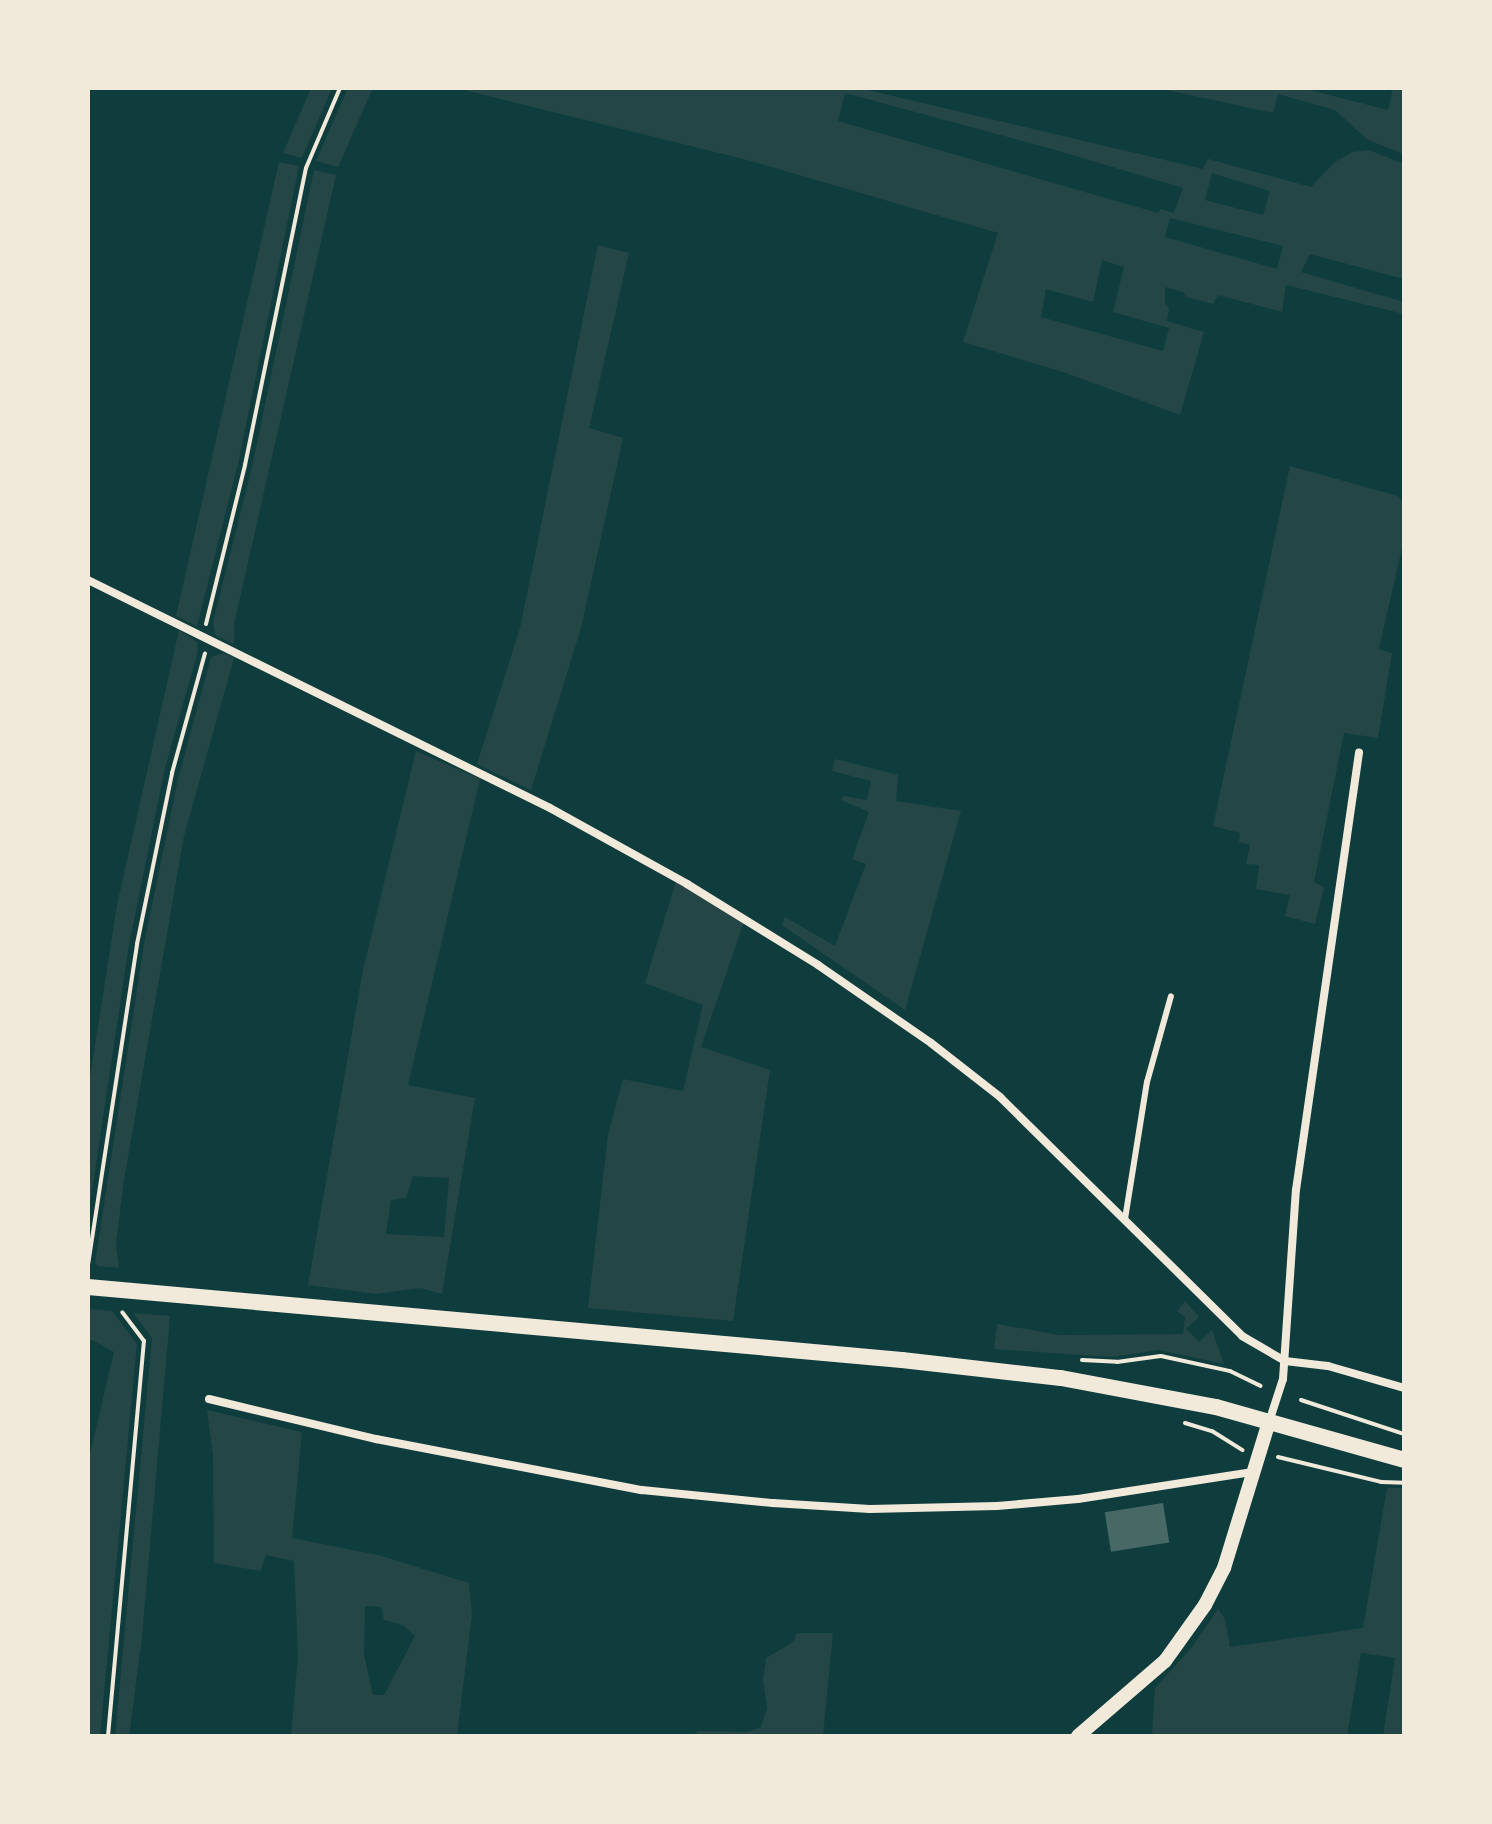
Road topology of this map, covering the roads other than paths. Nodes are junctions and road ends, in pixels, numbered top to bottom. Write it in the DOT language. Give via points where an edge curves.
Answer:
graph roads {
  1 [pos="88,580"];
  2 [pos="1359,753"];
  3 [pos="1171,996"];
  4 [pos="1125,1219"];
  5 [pos="88,1287"];
  6 [pos="1285,1361"];
  7 [pos="1404,1388"];
  8 [pos="209,1399"];
  9 [pos="1269,1422"];
  10 [pos="1404,1460"];
  11 [pos="1253,1472"];
  12 [pos="1078,1736"];
  1 -- 4 [label="street" via="550,808 687,884 931,1043 1000,1097"];
  2 -- 6 [label="street" via="1296,1190"];
  3 -- 4 [label="lane" via="1147,1082"];
  4 -- 6 [label="street" via="1242,1336"];
  5 -- 9 [label="main road" via="998,1370 1170,1396"];
  6 -- 7 [label="street" via="1328,1366"];
  6 -- 9 [label="street"];
  8 -- 11 [label="street" via="376,1439 642,1490 773,1503 870,1509 997,1506"];
  9 -- 10 [label="main road"];
  9 -- 11 [label="street"];
  11 -- 12 [label="street" via="1224,1568 1194,1623 1148,1679"];
}
